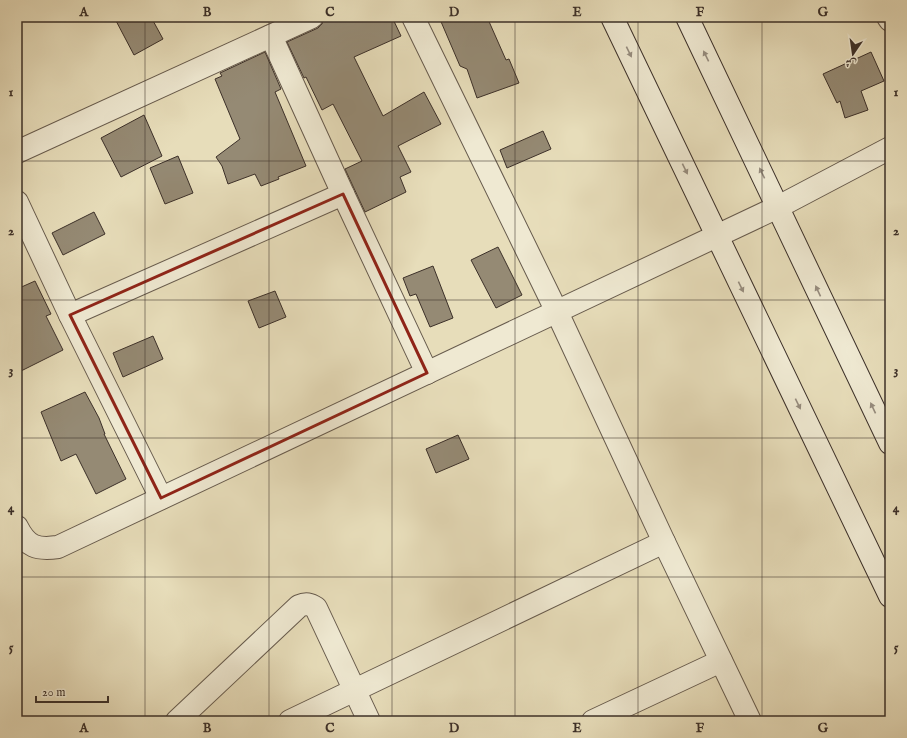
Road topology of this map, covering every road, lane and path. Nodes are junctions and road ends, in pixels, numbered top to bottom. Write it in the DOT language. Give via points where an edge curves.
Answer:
graph roads {
  1 [pos="312,17"];
  2 [pos="412,17"];
  3 [pos="612,17"];
  4 [pos="687,17"];
  5 [pos="888,17"];
  6 [pos="890,20"];
  7 [pos="271,36"];
  8 [pos="890,148"];
  9 [pos="17,152"];
  10 [pos="343,194"];
  11 [pos="17,202"];
  12 [pos="778,207"];
  13 [pos="717,236"];
  14 [pos="557,312"];
  15 [pos="70,314"];
  16 [pos="426,373"];
  17 [pos="890,443"];
  18 [pos="161,498"];
  19 [pos="17,527"];
  20 [pos="664,542"];
  21 [pos="890,596"];
  22 [pos="721,661"];
  23 [pos="354,690"];
  24 [pos="187,717"];
  25 [pos="290,721"];
  26 [pos="369,721"];
  27 [pos="593,721"];
  28 [pos="750,721"];
  1 -- 7 [label="street"];
  2 -- 14 [label="street"];
  3 -- 13 [label="street, one-way"];
  12 -- 4 [label="street, one-way"];
  5 -- 6 [label="street"];
  7 -- 9 [label="street"];
  7 -- 10 [label="street"];
  8 -- 12 [label="street"];
  10 -- 15 [label="street"];
  10 -- 16 [label="street"];
  11 -- 15 [label="street"];
  12 -- 13 [label="street"];
  17 -- 12 [label="street, one-way"];
  13 -- 14 [label="street"];
  13 -- 21 [label="street, one-way"];
  14 -- 16 [label="street"];
  14 -- 20 [label="street"];
  15 -- 18 [label="street"];
  16 -- 18 [label="street"];
  18 -- 19 [label="street" via="58,547 42,549 28,543"];
  20 -- 22 [label="street"];
  20 -- 23 [label="street"];
  22 -- 27 [label="street"];
  22 -- 28 [label="street"];
  23 -- 24 [label="street" via="316,608 311,604 304,604 299,606"];
  23 -- 25 [label="street"];
  23 -- 26 [label="street"];
}
